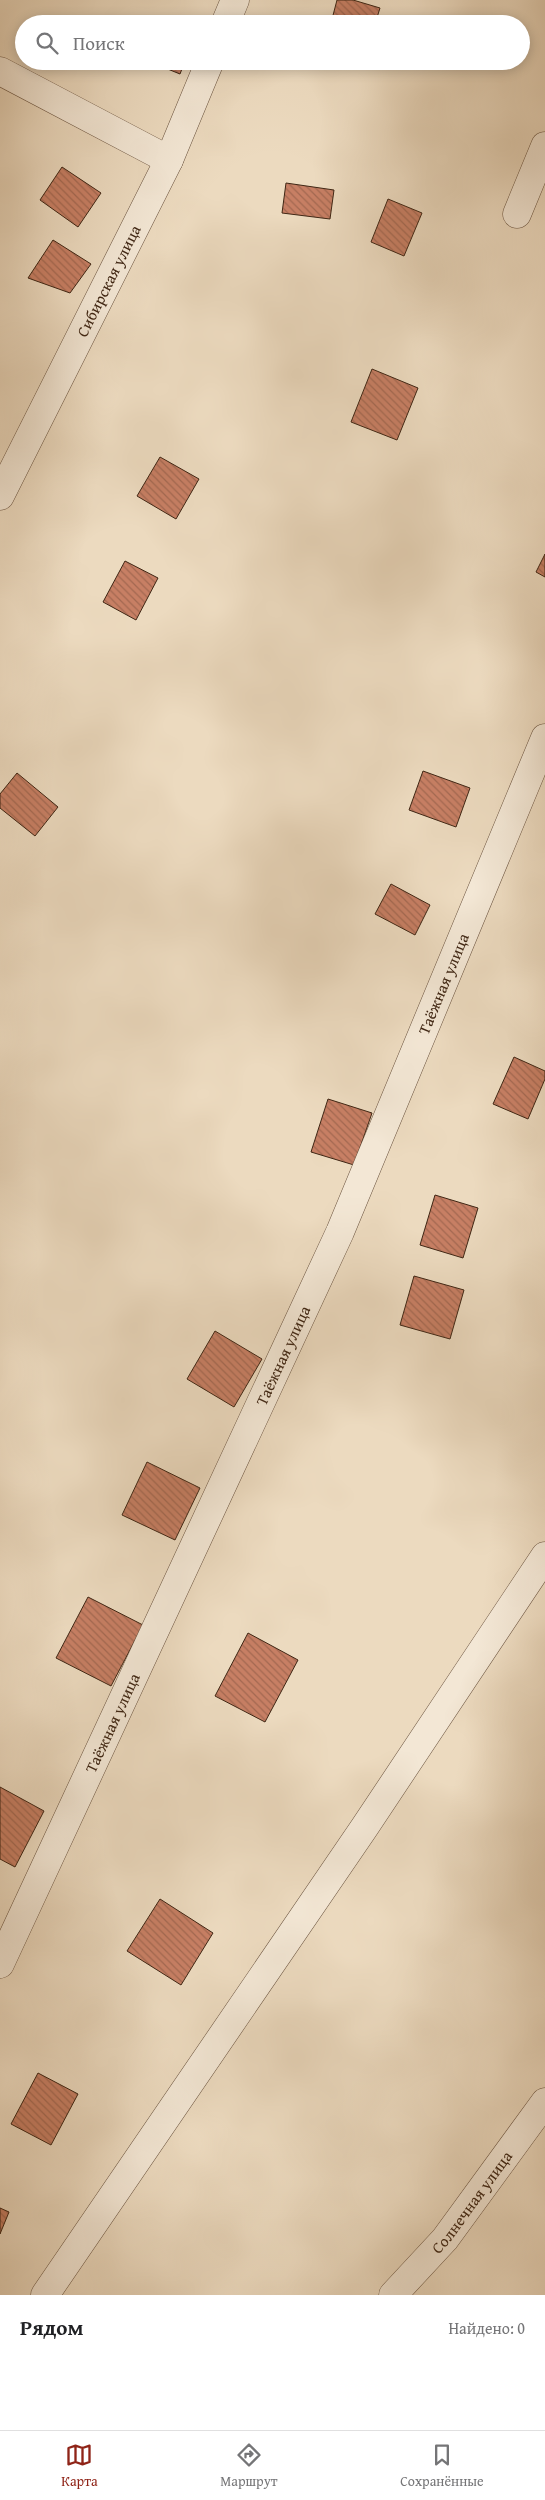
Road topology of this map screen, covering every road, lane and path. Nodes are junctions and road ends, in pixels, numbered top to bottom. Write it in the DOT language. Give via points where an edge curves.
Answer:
graph roads {
  1 [pos="235,0"];
  2 [pos="229,15"];
  3 [pos="206,70"];
  4 [pos="0,71"];
  5 [pos="545,146"];
  6 [pos="169,160"];
  7 [pos="517,214"];
  8 [pos="0,496"];
  9 [pos="545,738"];
  10 [pos="545,1556"];
  11 [pos="0,1964"];
  12 [pos="545,2102"];
  13 [pos="45,2295"];
  14 [pos="393,2295"];
  1 -- 2 [label="street"];
  3 -- 6 [label="street, Сибирская улица"];
  4 -- 6 [label="street"];
  5 -- 7 [label="street"];
  6 -- 8 [label="street, Сибирская улица"];
  9 -- 11 [label="street, Таёжная улица" via="340,1232"];
  10 -- 13 [label="street" via="364,1828"];
  12 -- 14 [label="street, Солнечная улица" via="445,2239"];
}
